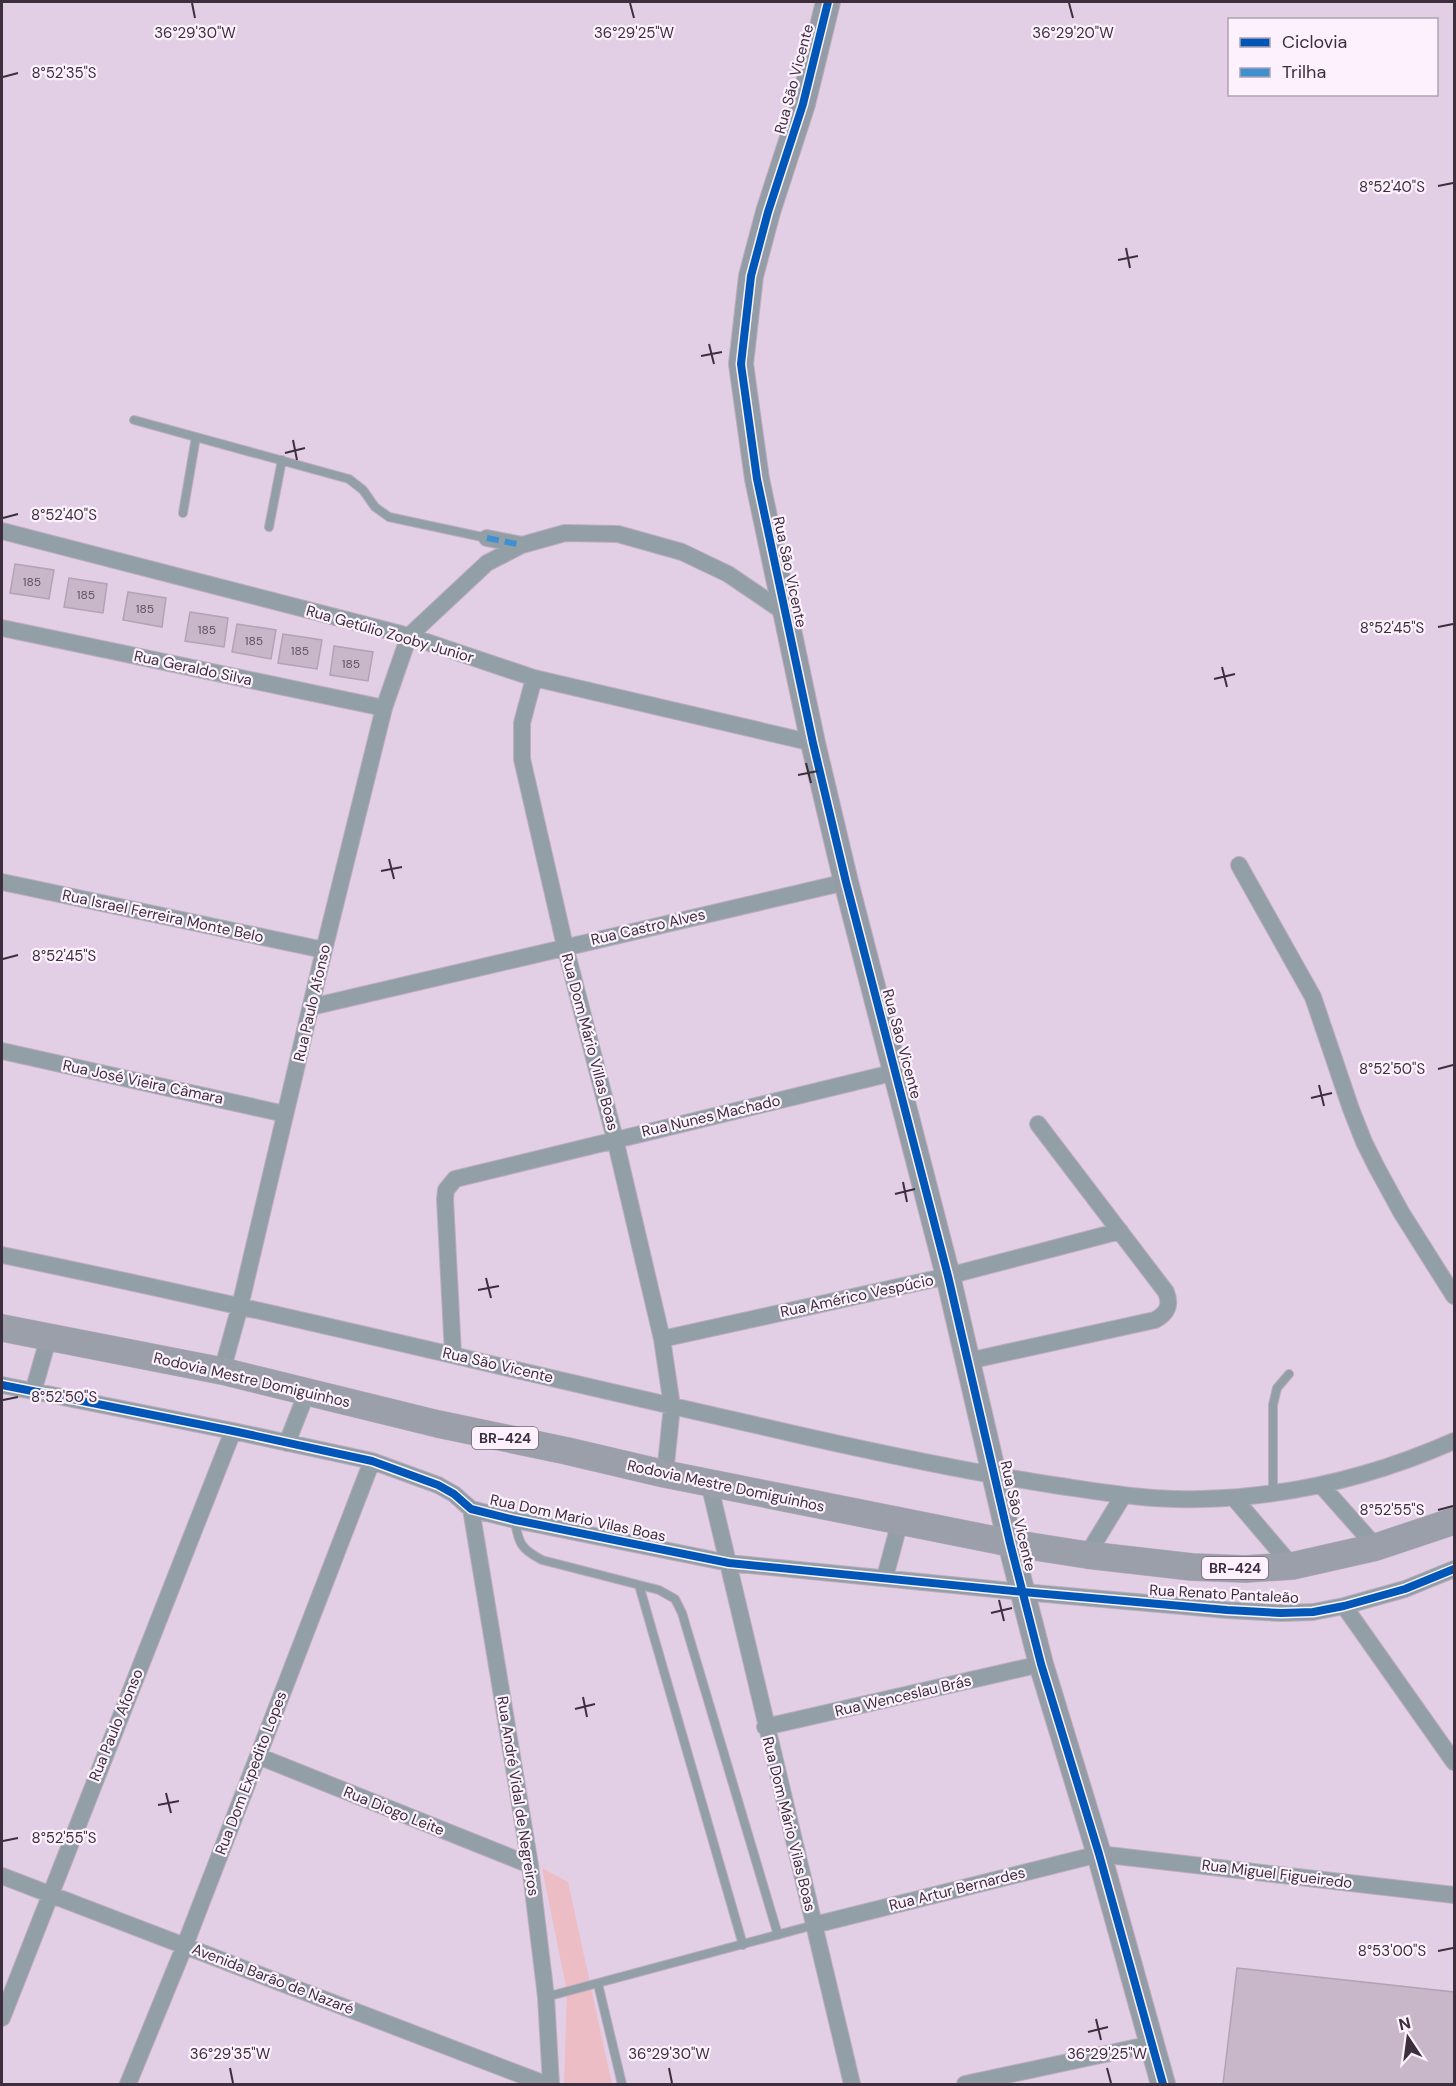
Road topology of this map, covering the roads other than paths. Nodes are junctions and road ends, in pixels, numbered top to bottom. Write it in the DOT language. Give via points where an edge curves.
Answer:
graph roads {
  1 [pos="828,2"];
  2 [pos="134,420"];
  3 [pos="196,437"];
  4 [pos="282,460"];
  5 [pos="183,513"];
  6 [pos="269,527"];
  7 [pos="2,531"];
  8 [pos="487,538"];
  9 [pos="522,545"];
  10 [pos="784,612"];
  11 [pos="2,628"];
  12 [pos="410,636"];
  13 [pos="534,678"];
  14 [pos="384,708"];
  15 [pos="813,743"];
  16 [pos="1239,865"];
  17 [pos="2,882"];
  18 [pos="846,882"];
  19 [pos="565,946"];
  20 [pos="324,950"];
  21 [pos="311,1007"];
  22 [pos="2,1051"];
  23 [pos="896,1072"];
  24 [pos="285,1114"];
  25 [pos="1038,1124"];
  26 [pos="615,1139"];
  27 [pos="1120,1231"];
  28 [pos="2,1255"];
  29 [pos="948,1276"];
  30 [pos="1455,1296"];
  31 [pos="240,1306"];
  32 [pos="2,1328"];
  33 [pos="49,1336"];
  34 [pos="662,1338"];
  35 [pos="453,1354"];
  36 [pos="968,1361"];
  37 [pos="222,1371"];
  38 [pos="1289,1374"];
  39 [pos="2,1385"];
  40 [pos="33,1392"];
  41 [pos="307,1392"];
  42 [pos="672,1407"];
  43 [pos="233,1431"];
  44 [pos="1455,1441"];
  45 [pos="287,1443"];
  46 [pos="372,1461"];
  47 [pos="664,1474"];
  48 [pos="995,1477"];
  49 [pos="709,1483"];
  50 [pos="1321,1485"];
  51 [pos="1273,1492"];
  52 [pos="1124,1496"];
  53 [pos="1234,1498"];
  54 [pos="471,1509"];
  55 [pos="515,1520"];
  56 [pos="900,1521"];
  57 [pos="1455,1521"];
  58 [pos="1010,1543"];
  59 [pos="1376,1547"];
  60 [pos="1087,1555"];
  61 [pos="729,1563"];
  62 [pos="1292,1566"];
  63 [pos="1455,1569"];
  64 [pos="885,1577"];
  65 [pos="639,1585"];
  66 [pos="1023,1592"];
  67 [pos="1344,1606"];
  68 [pos="1041,1664"];
  69 [pos="765,1727"];
  70 [pos="258,1756"];
  71 [pos="1455,1762"];
  72 [pos="1099,1854"];
  73 [pos="531,1865"];
  74 [pos="2,1876"];
  75 [pos="49,1894"];
  76 [pos="1455,1895"];
  77 [pos="814,1925"];
  78 [pos="778,1935"];
  79 [pos="185,1945"];
  80 [pos="742,1945"];
  81 [pos="598,1984"];
  82 [pos="546,1997"];
  83 [pos="2,2019"];
  84 [pos="1152,2044"];
  85 [pos="128,2085"];
  86 [pos="544,2085"];
  87 [pos="551,2085"];
  88 [pos="622,2085"];
  89 [pos="852,2085"];
  90 [pos="965,2085"];
  91 [pos="1163,2085"];
  1 -- 10 [label="street, Rua São Vicente" via="751,276 741,364 757,479"];
  2 -- 3 [label="lane"];
  3 -- 4 [label="lane"];
  3 -- 5 [label="lane"];
  4 -- 6 [label="lane"];
  4 -- 8 [label="lane" via="349,478 375,507 390,517"];
  7 -- 12 [label="street, Rua Getúlio Zooby Junior"];
  8 -- 9 [label="street"];
  9 -- 10 [label="street" via="564,533 618,534 682,552 728,574"];
  9 -- 12 [label="street" via="487,563"];
  10 -- 15 [label="street, Rua São Vicente"];
  11 -- 14 [label="street, Rua Geraldo Silva"];
  12 -- 13 [label="street, Rua Getúlio Zooby Junior"];
  12 -- 14 [label="street, Rua Paulo Afonso"];
  13 -- 15 [label="street, Rua Getúlio Zooby Junior"];
  13 -- 19 [label="street, Rua Dom Mário Villas Boas" via="522,723 522,759"];
  14 -- 20 [label="street, Rua Paulo Afonso"];
  15 -- 18 [label="street, Rua São Vicente"];
  16 -- 30 [label="street" via="1313,997 1372,1159"];
  17 -- 20 [label="street, Rua Israel Ferreira Monte Belo"];
  18 -- 19 [label="street, Rua Castro Alves"];
  18 -- 23 [label="street, Rua São Vicente"];
  19 -- 21 [label="street, Rua Castro Alves"];
  19 -- 26 [label="street, Rua Dom Mário Villas Boas"];
  20 -- 21 [label="street, Rua Paulo Afonso"];
  21 -- 24 [label="street, Rua Paulo Afonso"];
  22 -- 24 [label="street, Rua José Vieira Câmara"];
  23 -- 26 [label="street, Rua Nunes Machado"];
  23 -- 29 [label="street, Rua São Vicente"];
  24 -- 31 [label="street, Rua Paulo Afonso"];
  25 -- 27 [label="street"];
  26 -- 34 [label="street, Rua Dom Mário Villas Boas"];
  26 -- 35 [label="street, Rua Nunes Machado" via="455,1179 449,1184 445,1199"];
  27 -- 29 [label="street, Rua Américo Vespúcio"];
  27 -- 36 [label="street" via="1166,1292 1169,1304 1162,1316"];
  28 -- 31 [label="street, Rua São Vicente"];
  29 -- 34 [label="street, Rua Américo Vespúcio"];
  29 -- 36 [label="street, Rua São Vicente"];
  31 -- 35 [label="street, Rua São Vicente"];
  31 -- 37 [label="street, Rua Paulo Afonso"];
  32 -- 33 [label="main road, Rodovia Mestre Domiguinhos / BR-424"];
  33 -- 37 [label="main road, Rodovia Mestre Domiguinhos / BR-424"];
  33 -- 40 [label="street"];
  34 -- 42 [label="street, Rua Dom Mário Villas Boas"];
  35 -- 42 [label="street, Rua São Vicente"];
  36 -- 48 [label="street, Rua São Vicente"];
  37 -- 41 [label="main road, Rodovia Mestre Domiguinhos / BR-424"];
  38 -- 51 [label="lane" via="1277,1388 1273,1405"];
  39 -- 40 [label="street, Rua Dom Mario Vilas Boas"];
  40 -- 43 [label="street, Rua Dom Mario Vilas Boas"];
  41 -- 45 [label="street"];
  41 -- 47 [label="main road, Rodovia Mestre Domiguinhos / BR-424"];
  42 -- 47 [label="street, Rua Dom Mário Villas Boas"];
  42 -- 48 [label="street, Rua São Vicente"];
  43 -- 45 [label="street, Rua Dom Mario Vilas Boas"];
  43 -- 75 [label="street, Rua Paulo Afonso"];
  44 -- 50 [label="street" via="1384,1468"];
  45 -- 46 [label="street, Rua Dom Mario Vilas Boas"];
  46 -- 54 [label="street, Rua Dom Mario Vilas Boas" via="438,1485"];
  46 -- 70 [label="street, Rua Dom Expedito Lopes"];
  47 -- 49 [label="main road, Rodovia Mestre Domiguinhos / BR-424"];
  48 -- 52 [label="street"];
  48 -- 58 [label="street, Rua São Vicente"];
  49 -- 56 [label="main road, Rodovia Mestre Domiguinhos / BR-424"];
  49 -- 61 [label="street, Rua Dom Mário Vilas Boas"];
  50 -- 51 [label="street"];
  50 -- 59 [label="street"];
  51 -- 53 [label="street"];
  52 -- 53 [label="street"];
  52 -- 60 [label="street"];
  53 -- 62 [label="street"];
  54 -- 55 [label="street, Rua Dom Mario Vilas Boas"];
  54 -- 73 [label="street, Rua André Vidal de Negreiros"];
  55 -- 61 [label="street, Rua Dom Mario Vilas Boas"];
  55 -- 65 [label="lane" via="517,1537 526,1552 542,1560"];
  56 -- 58 [label="main road, Rodovia Mestre Domiguinhos / BR-424"];
  56 -- 64 [label="street"];
  57 -- 59 [label="main road, Rodovia Mestre Domiguinhos / BR-424"];
  58 -- 60 [label="main road, Rodovia Mestre Domiguinhos / BR-424"];
  58 -- 66 [label="street, Rua São Vicente"];
  59 -- 62 [label="main road, Rodovia Mestre Domiguinhos / BR-424"];
  60 -- 62 [label="main road, Rodovia Mestre Domiguinhos / BR-424" via="1192,1567"];
  61 -- 64 [label="street, Rua Dom Mario Vilas Boas"];
  61 -- 69 [label="street, Rua Dom Mário Vilas Boas"];
  63 -- 67 [label="street, Rua Renato Pantaleão" via="1405,1589"];
  64 -- 66 [label="street, Rua Dom Mario Vilas Boas"];
  65 -- 78 [label="lane" via="675,1599 682,1613"];
  65 -- 80 [label="lane"];
  66 -- 67 [label="street, Rua Renato Pantaleão" via="1216,1610 1313,1612"];
  66 -- 68 [label="street, Rua São Vicente"];
  67 -- 71 [label="street"];
  68 -- 69 [label="street, Rua Wenceslau Brás"];
  68 -- 72 [label="street, Rua São Vicente"];
  69 -- 77 [label="street, Rua Dom Mário Vilas Boas"];
  70 -- 73 [label="street, Rua Diogo Leite"];
  70 -- 79 [label="street, Rua Dom Expedito Lopes"];
  72 -- 76 [label="street, Rua Miguel Figueiredo"];
  72 -- 77 [label="street, Rua Artur Bernardes"];
  72 -- 84 [label="street, Rua São Vicente"];
  73 -- 82 [label="street, Rua André Vidal de Negreiros"];
  74 -- 75 [label="street, Avenida Barão de Nazaré"];
  75 -- 79 [label="street, Avenida Barão de Nazaré"];
  75 -- 83 [label="street, Rua Paulo Afonso"];
  77 -- 78 [label="lane"];
  77 -- 89 [label="street, Rua Dom Mário Vilas Boas"];
  78 -- 80 [label="lane"];
  79 -- 85 [label="street, Rua Dom Expedito Lopes"];
  79 -- 86 [label="street, Avenida Barão de Nazaré"];
  80 -- 81 [label="lane"];
  81 -- 82 [label="lane"];
  81 -- 88 [label="lane"];
  82 -- 87 [label="street, Rua André Vidal de Negreiros"];
  84 -- 90 [label="street"];
  84 -- 91 [label="street, Rua São Vicente"];
}
